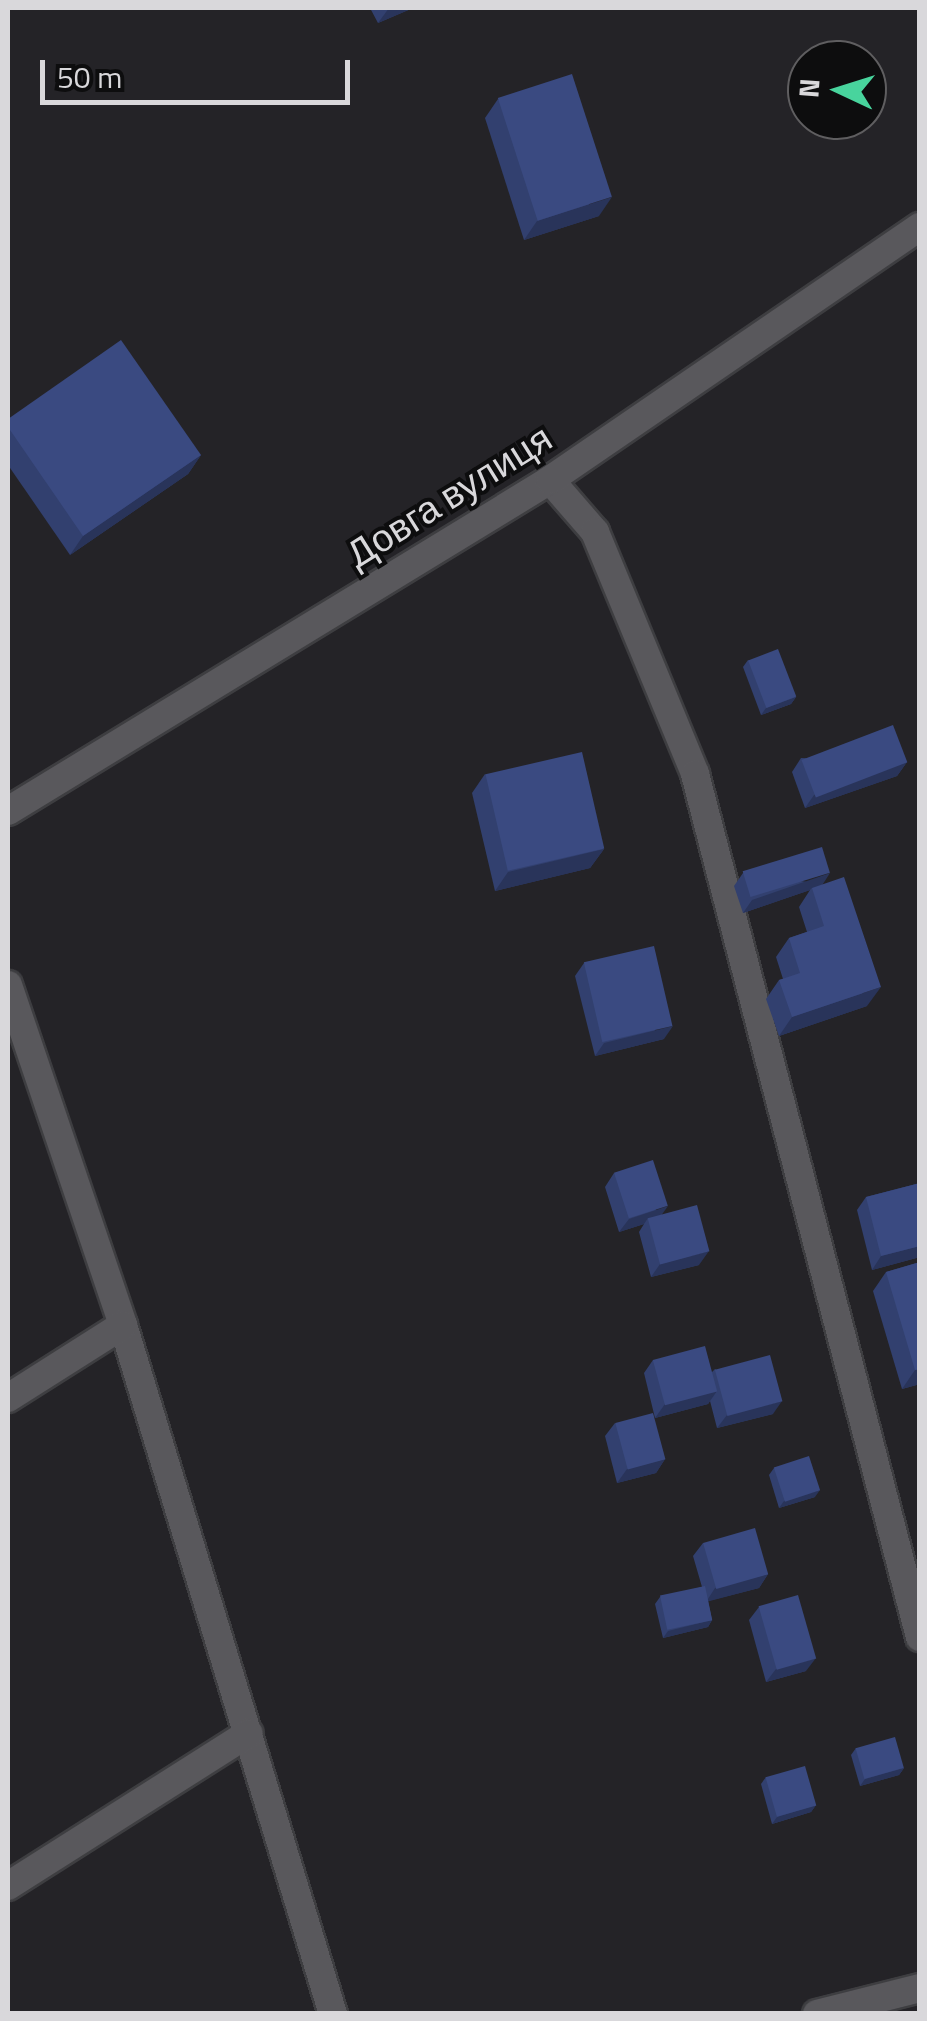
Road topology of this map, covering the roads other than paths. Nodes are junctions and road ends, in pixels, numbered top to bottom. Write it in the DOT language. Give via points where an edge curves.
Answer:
graph roads {
  1 [pos="920,227"];
  2 [pos="550,480"];
  3 [pos="8,812"];
  4 [pos="8,985"];
  5 [pos="123,1325"];
  6 [pos="8,1398"];
  7 [pos="920,1637"];
  8 [pos="249,1733"];
  9 [pos="8,1886"];
  10 [pos="920,1988"];
  11 [pos="333,2014"];
  12 [pos="817,2014"];
  1 -- 2 [label="street, Довга вулиця"];
  2 -- 3 [label="street, Довга вулиця"];
  2 -- 7 [label="street" via="595,532 695,774"];
  4 -- 5 [label="street"];
  5 -- 6 [label="street"];
  5 -- 8 [label="street"];
  8 -- 9 [label="street"];
  8 -- 11 [label="street"];
  10 -- 12 [label="street"];
}
